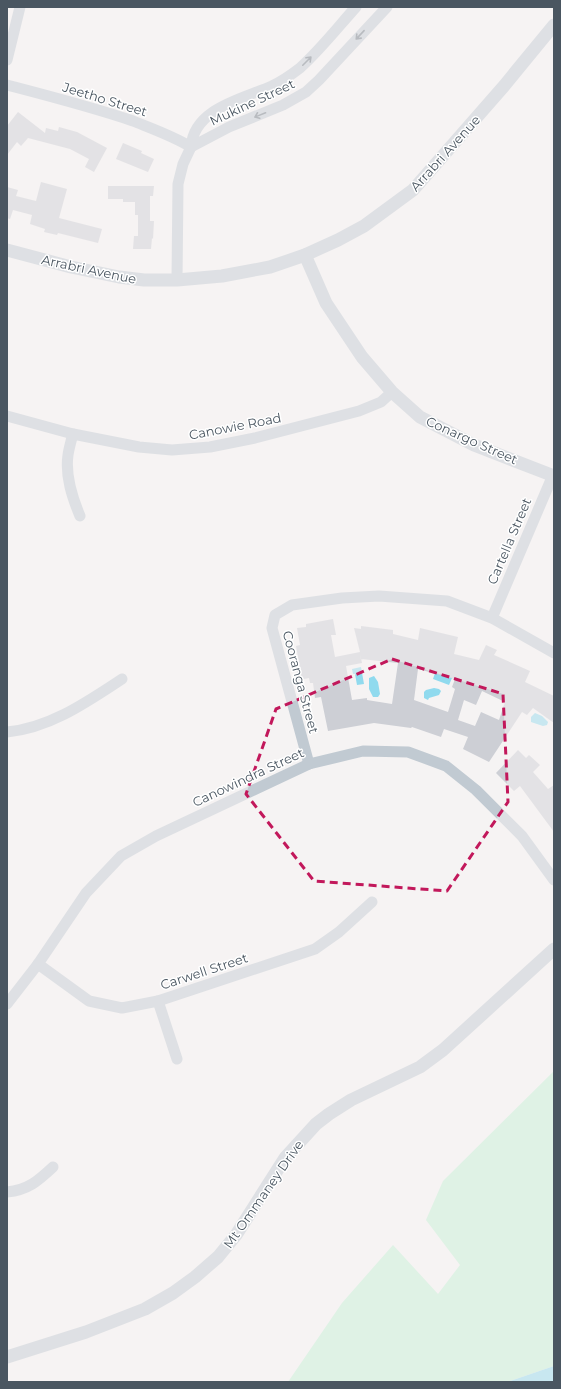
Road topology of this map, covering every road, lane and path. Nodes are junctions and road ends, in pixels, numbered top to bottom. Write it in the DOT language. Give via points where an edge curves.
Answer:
graph roads {
  1 [pos="20,7"];
  2 [pos="356,7"];
  3 [pos="387,7"];
  4 [pos="554,25"];
  5 [pos="7,60"];
  6 [pos="7,85"];
  7 [pos="191,147"];
  8 [pos="7,250"];
  9 [pos="305,255"];
  10 [pos="177,280"];
  11 [pos="392,392"];
  12 [pos="7,416"];
  13 [pos="73,434"];
  14 [pos="553,476"];
  15 [pos="80,516"];
  16 [pos="492,618"];
  17 [pos="554,653"];
  18 [pos="122,679"];
  19 [pos="7,732"];
  20 [pos="309,764"];
  21 [pos="554,880"];
  22 [pos="372,902"];
  23 [pos="554,949"];
  24 [pos="38,964"];
  25 [pos="158,1001"];
  26 [pos="7,1004"];
  27 [pos="177,1059"];
  28 [pos="53,1167"];
  29 [pos="7,1192"];
  30 [pos="7,1357"];
  1 -- 5 [label="street"];
  7 -- 2 [label="street, Mukine Street, one-way" via="195,132 211,114 230,102 273,85 292,73 310,58"];
  3 -- 7 [label="street, Mukine Street, one-way" via="306,92"];
  4 -- 9 [label="street, Arrabri Avenue" via="413,190 364,226"];
  6 -- 7 [label="street, Jeetho Street" via="104,111 154,129"];
  7 -- 10 [label="street, Mukine Street" via="178,184"];
  8 -- 10 [label="street, Arrabri Avenue" via="120,277"];
  9 -- 10 [label="street, Arrabri Avenue" via="270,267 222,276"];
  9 -- 11 [label="street, Conargo Street" via="326,303 362,357"];
  11 -- 13 [label="street, Canowie Road" via="381,402 359,411 210,447 172,450 139,447"];
  11 -- 14 [label="street, Conargo Street" via="420,417 474,445"];
  12 -- 13 [label="street, Canowie Road"];
  13 -- 15 [label="street" via="68,456 68,479"];
  14 -- 16 [label="street, Cartella Street"];
  16 -- 17 [label="street, Cooranga Street"];
  16 -- 20 [label="street, Cooranga Street" via="447,600 379,596 292,605 275,615 272,628"];
  18 -- 19 [label="street" via="53,720 24,730"];
  20 -- 21 [label="street, Canowindra Street" via="364,751 408,752 446,766 476,790 522,836"];
  20 -- 24 [label="street, Canowindra Street" via="156,836 121,856 86,893"];
  22 -- 25 [label="street, Carwell Street" via="339,932 315,949"];
  23 -- 30 [label="street, Mt Ommaney Drive" via="443,1050 420,1067 351,1100 316,1124 285,1158 236,1235 218,1257 195,1277 145,1309 86,1332"];
  24 -- 25 [label="street, Carwell Street" via="89,1001 122,1008"];
  24 -- 26 [label="street, Canowindra Street"];
  25 -- 27 [label="street"];
  28 -- 29 [label="street" via="34,1184"];
}
